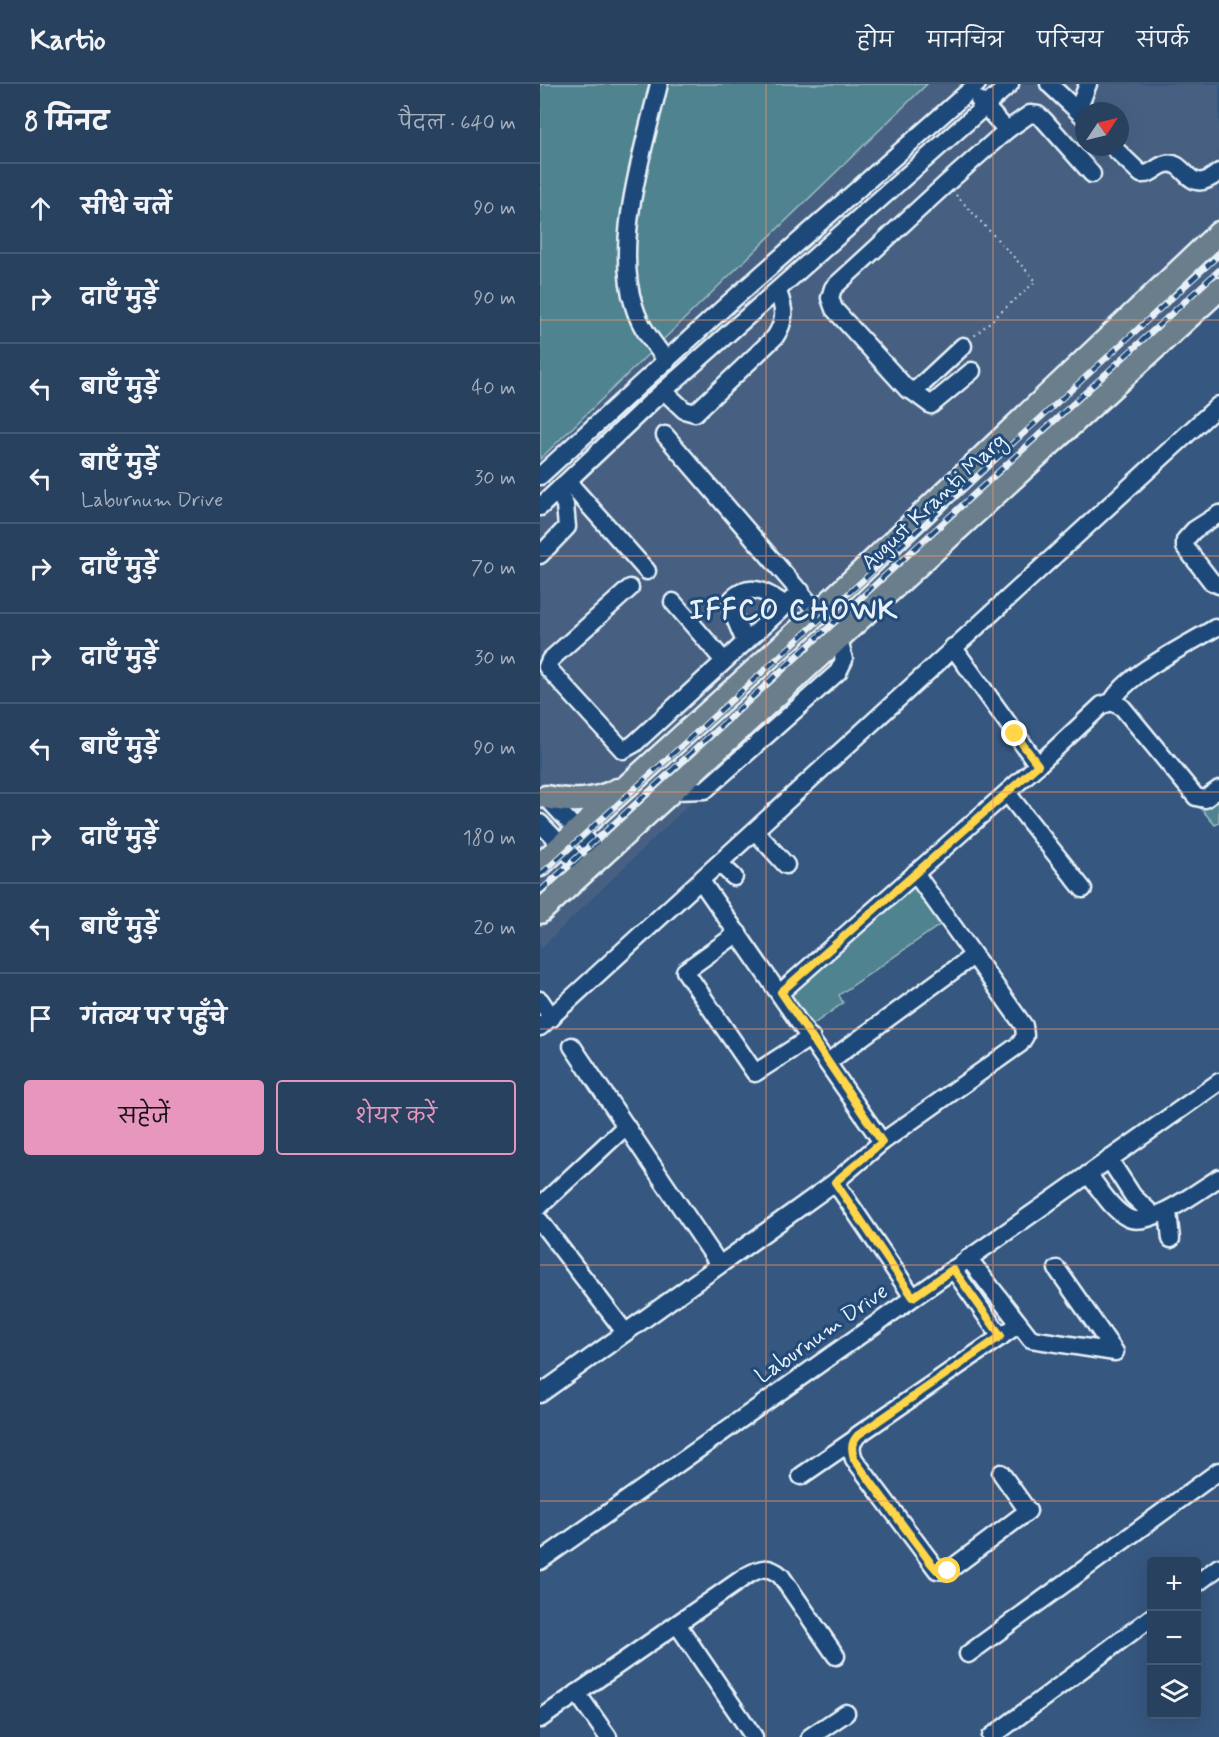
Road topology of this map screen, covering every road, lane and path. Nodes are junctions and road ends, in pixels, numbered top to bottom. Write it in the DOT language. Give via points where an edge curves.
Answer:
graph roads {
  1 [pos="658,84"];
  2 [pos="1010,84"];
  3 [pos="1049,84"];
  4 [pos="1088,84"];
  5 [pos="973,87"];
  6 [pos="1075,102"];
  7 [pos="985,107"];
  8 [pos="1007,130"];
  9 [pos="1122,156"];
  10 [pos="1219,172"];
  11 [pos="1092,174"];
  12 [pos="946,184"];
  13 [pos="1219,233"];
  14 [pos="1219,290"];
  15 [pos="778,292"];
  16 [pos="963,346"];
  17 [pos="666,361"];
  18 [pos="972,371"];
  19 [pos="664,391"];
  20 [pos="912,391"];
  21 [pos="1219,405"];
  22 [pos="665,435"];
  23 [pos="540,476"];
  24 [pos="563,487"];
  25 [pos="540,507"];
  26 [pos="1219,514"];
  27 [pos="540,555"];
  28 [pos="647,571"];
  29 [pos="1219,585"];
  30 [pos="630,588"];
  31 [pos="801,591"];
  32 [pos="673,602"];
  33 [pos="786,605"];
  34 [pos="818,613"];
  35 [pos="1215,628"];
  36 [pos="745,642"];
  37 [pos="952,647"];
  38 [pos="724,661"];
  39 [pos="1112,702"];
  40 [pos="623,750"];
  41 [pos="1038,765"];
  42 [pos="637,777"];
  43 [pos="1219,789"];
  44 [pos="1007,792"];
  45 [pos="543,794"];
  46 [pos="540,823"];
  47 [pos="755,831"];
  48 [pos="570,838"];
  49 [pos="593,863"];
  50 [pos="720,864"];
  51 [pos="540,865"];
  52 [pos="786,865"];
  53 [pos="915,873"];
  54 [pos="734,877"];
  55 [pos="702,881"];
  56 [pos="1083,889"];
  57 [pos="540,912"];
  58 [pos="738,933"];
  59 [pos="973,956"];
  60 [pos="781,992"];
  61 [pos="540,1000"];
  62 [pos="546,1022"];
  63 [pos="811,1037"];
  64 [pos="572,1046"];
  65 [pos="828,1062"];
  66 [pos="1219,1082"];
  67 [pos="626,1126"];
  68 [pos="882,1142"];
  69 [pos="1109,1159"];
  70 [pos="1088,1174"];
  71 [pos="1219,1178"];
  72 [pos="835,1182"];
  73 [pos="540,1206"];
  74 [pos="1160,1213"];
  75 [pos="540,1221"];
  76 [pos="1171,1239"];
  77 [pos="968,1258"];
  78 [pos="719,1264"];
  79 [pos="953,1269"];
  80 [pos="1058,1269"];
  81 [pos="913,1297"];
  82 [pos="1019,1324"];
  83 [pos="625,1332"];
  84 [pos="1001,1336"];
  85 [pos="540,1394"];
  86 [pos="852,1441"];
  87 [pos="1219,1471"];
  88 [pos="1001,1473"];
  89 [pos="801,1476"];
  90 [pos="540,1561"];
  91 [pos="1219,1567"];
  92 [pos="1201,1581"];
  93 [pos="1147,1621"];
  94 [pos="677,1624"];
  95 [pos="968,1654"];
  96 [pos="836,1656"];
  97 [pos="577,1693"];
  98 [pos="846,1713"];
  99 [pos="540,1719"];
  100 [pos="608,1737"];
  101 [pos="754,1737"];
  102 [pos="810,1737"];
  103 [pos="991,1737"];
  1 -- 17 [label="street" via="629,217 628,260 633,305"];
  2 -- 7 [label="street"];
  3 -- 6 [label="street"];
  4 -- 6 [label="street"];
  5 -- 7 [label="street"];
  5 -- 17 [label="street"];
  7 -- 8 [label="street"];
  7 -- 15 [label="street"];
  8 -- 11 [label="street" via="1030,114 1038,115"];
  8 -- 12 [label="street"];
  9 -- 10 [label="street" via="1141,174 1167,164 1199,182"];
  12 -- 16 [label="path" via="1036,281"];
  12 -- 20 [label="street" via="847,273 833,288 830,298 834,309"];
  13 -- 34 [label="main road, August Kranti Marg"];
  14 -- 49 [label="main road, August Kranti Marg"];
  15 -- 19 [label="street"];
  15 -- 19 [label="street" via="784,324 695,413 684,410"];
  16 -- 20 [label="street"];
  17 -- 23 [label="street"];
  18 -- 20 [label="street" via="931,405"];
  19 -- 24 [label="street"];
  21 -- 37 [label="street"];
  22 -- 31 [label="street"];
  24 -- 25 [label="street"];
  24 -- 27 [label="street" via="567,527"];
  24 -- 28 [label="street"];
  26 -- 29 [label="street" via="1185,540 1185,547 1202,570"];
  30 -- 40 [label="street" via="550,660 547,667"];
  31 -- 33 [label="street"];
  31 -- 34 [label="street"];
  32 -- 38 [label="street"];
  33 -- 36 [label="street"];
  33 -- 36 [label="street" via="749,588 733,598 731,609"];
  34 -- 42 [label="main road, August Kranti Marg"];
  35 -- 39 [label="street" via="1130,680"];
  36 -- 38 [label="street"];
  37 -- 41 [label="street"];
  37 -- 47 [label="street"];
  38 -- 40 [label="street"];
  39 -- 41 [label="street" via="1102,705"];
  39 -- 43 [label="street" via="1122,707 1196,797 1205,799"];
  40 -- 42 [label="street"];
  41 -- 44 [label="street"];
  42 -- 45 [label="main road" via="609,794 586,801 565,801"];
  42 -- 48 [label="main road, August Kranti Marg"];
  44 -- 53 [label="street"];
  44 -- 56 [label="street"];
  45 -- 48 [label="street"];
  46 -- 48 [label="street"];
  47 -- 50 [label="street"];
  47 -- 52 [label="street"];
  48 -- 49 [label="street"];
  48 -- 51 [label="main road, August Kranti Marg"];
  49 -- 57 [label="main road, August Kranti Marg"];
  50 -- 54 [label="street"];
  50 -- 55 [label="street"];
  53 -- 59 [label="street"];
  53 -- 60 [label="street"];
  55 -- 58 [label="street"];
  55 -- 62 [label="street"];
  58 -- 60 [label="street"];
  58 -- 63 [label="street" via="685,971 755,1073"];
  59 -- 65 [label="street"];
  59 -- 68 [label="street" via="1024,1026 1024,1036 1020,1044"];
  60 -- 63 [label="street"];
  61 -- 62 [label="street"];
  63 -- 65 [label="street"];
  64 -- 67 [label="street"];
  65 -- 68 [label="street"];
  66 -- 69 [label="street, Laburnum Drive"];
  67 -- 73 [label="street"];
  67 -- 78 [label="street"];
  68 -- 72 [label="street"];
  69 -- 70 [label="street, Laburnum Drive"];
  69 -- 74 [label="street" via="1133,1196"];
  70 -- 74 [label="street" via="1114,1207 1130,1219"];
  70 -- 77 [label="street, Laburnum Drive"];
  71 -- 74 [label="street"];
  72 -- 78 [label="street"];
  72 -- 81 [label="street"];
  74 -- 76 [label="street"];
  75 -- 83 [label="street"];
  77 -- 79 [label="street, Laburnum Drive"];
  77 -- 82 [label="street"];
  78 -- 83 [label="street"];
  79 -- 81 [label="street, Laburnum Drive"];
  79 -- 84 [label="street"];
  80 -- 82 [label="street" via="1114,1352 1031,1339"];
  81 -- 90 [label="street, Laburnum Drive"];
  82 -- 84 [label="street"];
  83 -- 85 [label="street"];
  84 -- 86 [label="street"];
  86 -- 88 [label="street" via="854,1459 937,1570 948,1571 1028,1511"];
  86 -- 89 [label="street"];
  87 -- 95 [label="street"];
  91 -- 92 [label="street"];
  93 -- 103 [label="street"];
  94 -- 96 [label="street" via="746,1576 765,1568 781,1576"];
  94 -- 97 [label="street"];
  94 -- 101 [label="street"];
  97 -- 99 [label="street"];
  97 -- 100 [label="street"];
  98 -- 102 [label="street"];
}
